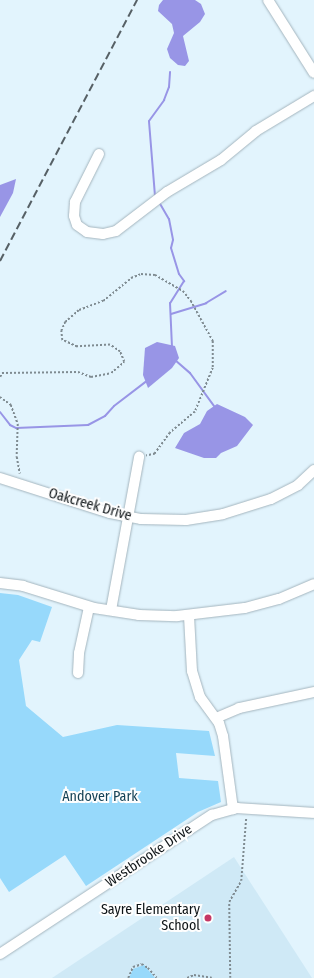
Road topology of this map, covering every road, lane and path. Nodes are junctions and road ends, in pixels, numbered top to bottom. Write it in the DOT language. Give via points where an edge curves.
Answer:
graph roads {
  1 [pos="268,0"];
  2 [pos="314,73"];
  3 [pos="314,96"];
  4 [pos="100,154"];
  5 [pos="0,377"];
  6 [pos="0,396"];
  7 [pos="139,457"];
  8 [pos="314,470"];
  9 [pos="20,474"];
  10 [pos="0,478"];
  11 [pos="126,516"];
  12 [pos="0,583"];
  13 [pos="314,584"];
  14 [pos="89,607"];
  15 [pos="111,610"];
  16 [pos="189,616"];
  17 [pos="78,673"];
  18 [pos="314,692"];
  19 [pos="216,718"];
  20 [pos="247,808"];
  21 [pos="233,809"];
  22 [pos="314,813"];
  23 [pos="0,954"];
  24 [pos="128,978"];
  25 [pos="157,978"];
  26 [pos="187,978"];
  27 [pos="212,978"];
  28 [pos="230,978"];
  1 -- 2 [label="street"];
  3 -- 4 [label="street" via="256,131 221,160 166,192 116,231 103,234 87,232 77,225 74,216 75,202"];
  5 -- 7 [label="path" via="2,373 78,372 91,376 111,373 124,362 120,352 110,345 77,347 62,340 61,331 65,322 79,310 103,301 131,278 141,274 154,275 183,291 213,341 213,368 195,412 170,433 155,454"];
  6 -- 9 [label="path" via="11,405 18,424 17,457"];
  7 -- 11 [label="street"];
  8 -- 11 [label="street, Oakcreek Drive" via="287,492 223,514 186,520"];
  10 -- 11 [label="street, Oakcreek Drive" via="91,508"];
  11 -- 15 [label="street"];
  12 -- 14 [label="street" via="23,586"];
  13 -- 16 [label="street" via="279,599 245,608"];
  14 -- 15 [label="street"];
  14 -- 17 [label="street" via="79,653"];
  15 -- 16 [label="street" via="139,615"];
  16 -- 19 [label="street" via="192,670 200,697"];
  18 -- 19 [label="street" via="239,708"];
  19 -- 21 [label="street" via="223,736"];
  20 -- 21 [label="street, Westbrooke Drive"];
  20 -- 22 [label="street, Westbrooke Drive"];
  20 -- 28 [label="path" via="240,881 229,902"];
  21 -- 23 [label="street, Westbrooke Drive" via="212,815"];
  24 -- 25 [label="path" via="130,970 142,964"];
  26 -- 27 [label="path"];
}
